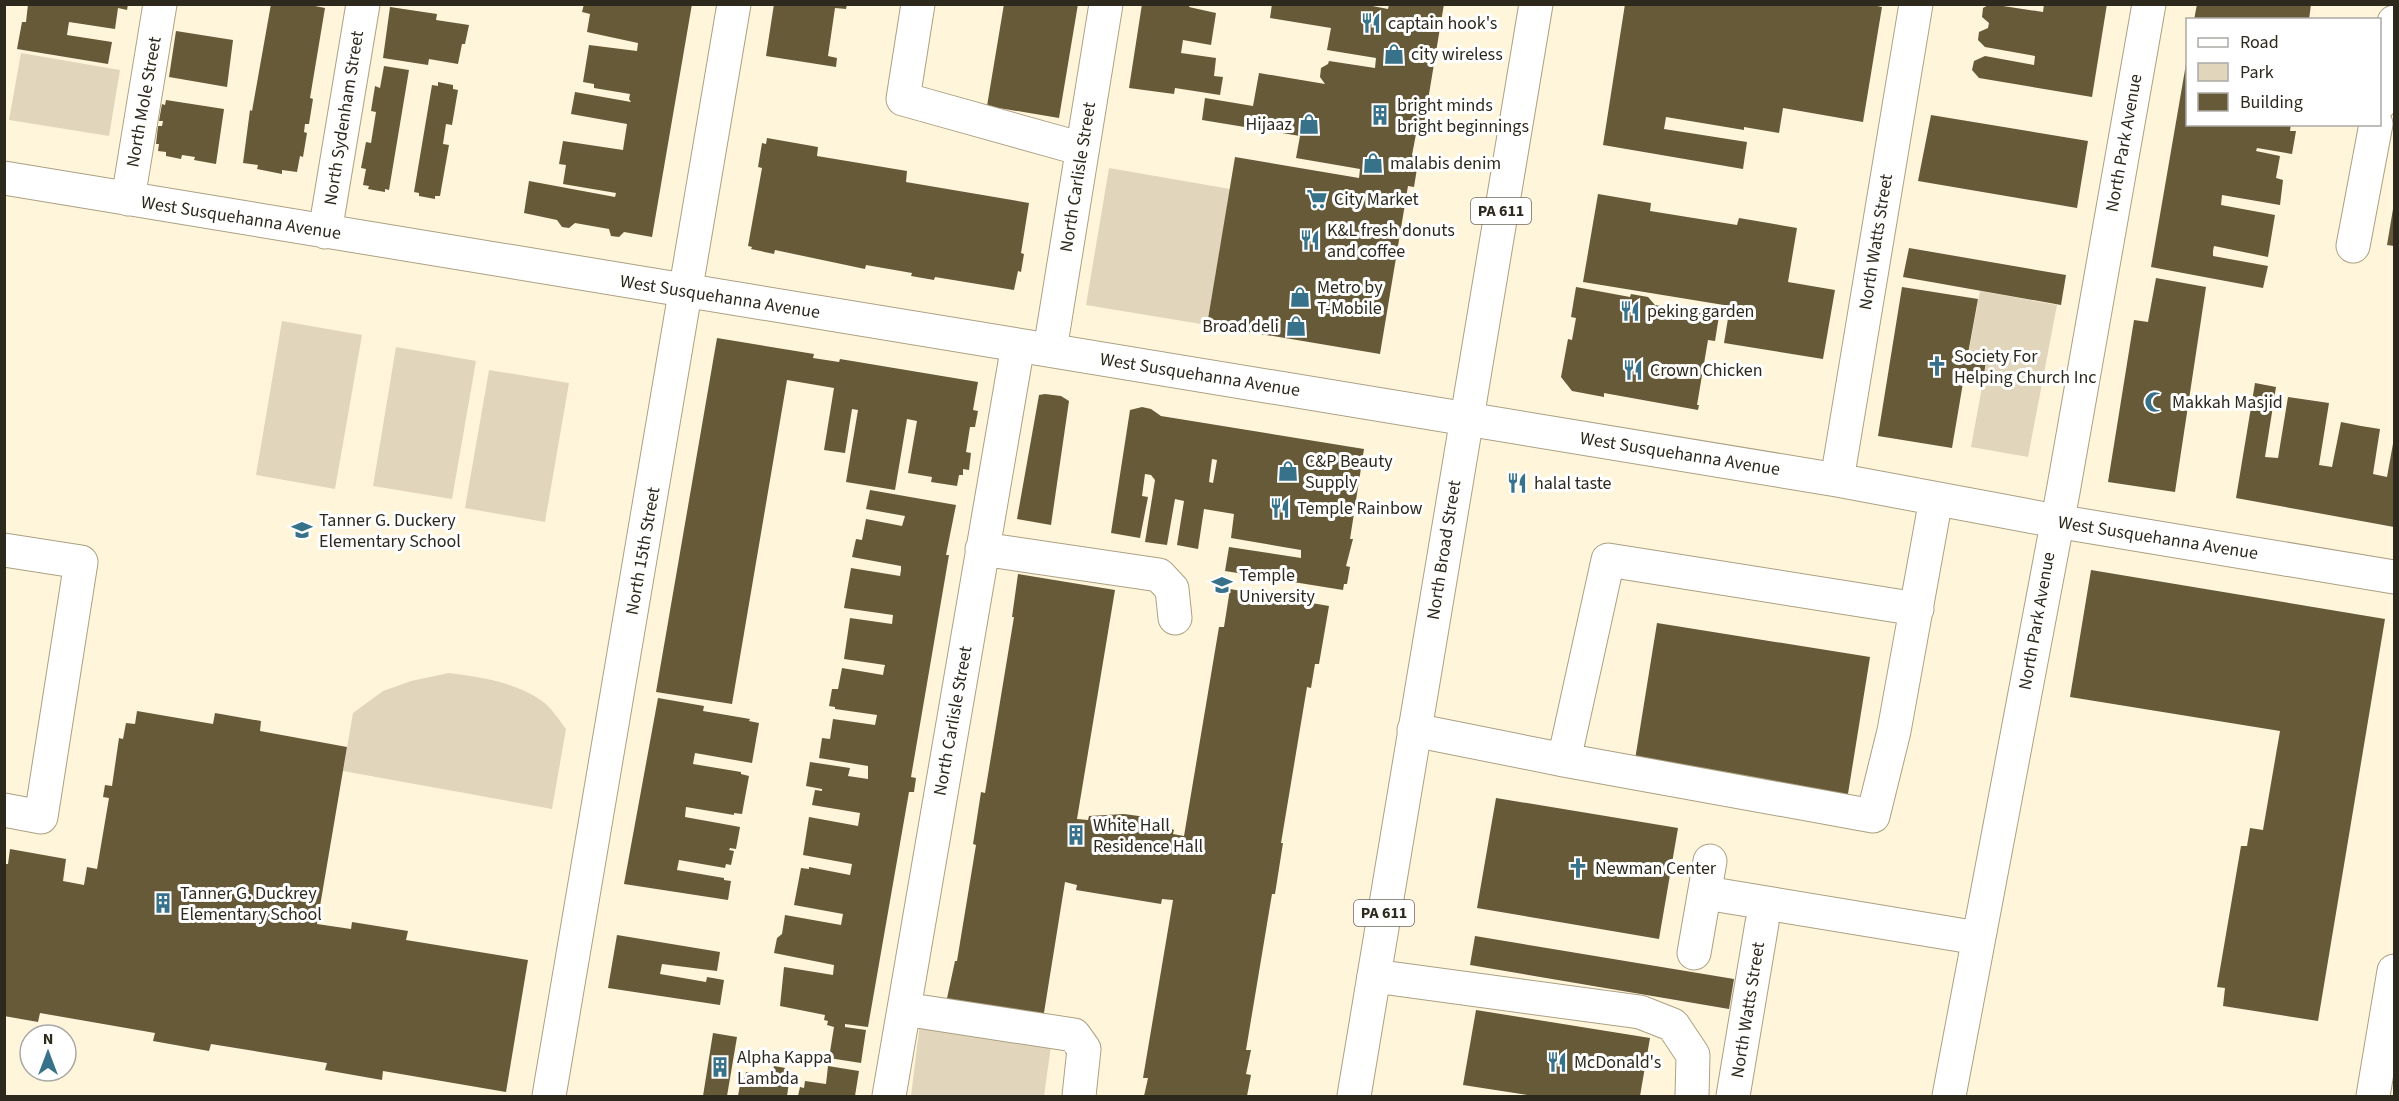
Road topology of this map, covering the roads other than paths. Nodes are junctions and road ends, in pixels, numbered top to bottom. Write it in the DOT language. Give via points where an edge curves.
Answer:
graph roads {
  1 [pos="160,4"];
  2 [pos="363,4"];
  3 [pos="734,4"];
  4 [pos="918,4"];
  5 [pos="1106,4"];
  6 [pos="1536,4"];
  7 [pos="1916,4"];
  8 [pos="2149,4"];
  9 [pos="2394,22"];
  10 [pos="2381,92"];
  11 [pos="2376,126"];
  12 [pos="1082,149"];
  13 [pos="4,178"];
  14 [pos="128,199"];
  15 [pos="325,232"];
  16 [pos="2353,246"];
  17 [pos="687,292"];
  18 [pos="1018,345"];
  19 [pos="1050,350"];
  20 [pos="1466,418"];
  21 [pos="1837,480"];
  22 [pos="1936,499"];
  23 [pos="2056,521"];
  24 [pos="982,549"];
  25 [pos="4,550"];
  26 [pos="2394,577"];
  27 [pos="1917,609"];
  28 [pos="1175,618"];
  29 [pos="1414,730"];
  30 [pos="1564,760"];
  31 [pos="4,810"];
  32 [pos="1710,861"];
  33 [pos="1706,893"];
  34 [pos="1762,923"];
  35 [pos="1978,938"];
  36 [pos="1694,953"];
  37 [pos="2394,971"];
  38 [pos="1374,976"];
  39 [pos="904,1009"];
  40 [pos="549,1096"];
  41 [pos="888,1096"];
  42 [pos="1079,1096"];
  43 [pos="1354,1096"];
  44 [pos="1692,1096"];
  45 [pos="1733,1096"];
  46 [pos="1949,1096"];
  47 [pos="2373,1096"];
  1 -- 14 [label="street, North Mole Street"];
  2 -- 15 [label="street, North Sydenham Street"];
  3 -- 17 [label="street, North 15th Street"];
  4 -- 12 [label="street" via="903,99"];
  5 -- 12 [label="street, North Carlisle Street"];
  6 -- 20 [label="street, North Broad Street / PA 611"];
  7 -- 21 [label="street, North Watts Street"];
  8 -- 23 [label="street, North Park Avenue"];
  9 -- 10 [label="street"];
  11 -- 16 [label="street"];
  12 -- 19 [label="street, North Carlisle Street"];
  13 -- 14 [label="street, West Susquehanna Avenue"];
  14 -- 15 [label="street, West Susquehanna Avenue"];
  15 -- 17 [label="street, West Susquehanna Avenue"];
  17 -- 18 [label="street, West Susquehanna Avenue"];
  17 -- 40 [label="street, North 15th Street"];
  18 -- 19 [label="street, West Susquehanna Avenue"];
  18 -- 24 [label="street, North Carlisle Street"];
  19 -- 20 [label="street, West Susquehanna Avenue"];
  20 -- 21 [label="street, West Susquehanna Avenue"];
  20 -- 29 [label="street, North Broad Street / PA 611"];
  21 -- 22 [label="street, West Susquehanna Avenue"];
  22 -- 23 [label="street, West Susquehanna Avenue"];
  22 -- 27 [label="street"];
  23 -- 26 [label="street, West Susquehanna Avenue"];
  23 -- 35 [label="street, North Park Avenue"];
  24 -- 28 [label="street" via="1159,575 1172,589"];
  24 -- 39 [label="street, North Carlisle Street"];
  25 -- 31 [label="street" via="81,562 41,817"];
  27 -- 30 [label="street" via="1608,560"];
  27 -- 30 [label="street" via="1873,816"];
  29 -- 30 [label="street"];
  29 -- 38 [label="street, North Broad Street / PA 611"];
  32 -- 33 [label="street"];
  33 -- 35 [label="street"];
  33 -- 36 [label="street"];
  34 -- 45 [label="street, North Watts Street"];
  35 -- 46 [label="street, North Park Avenue"];
  37 -- 47 [label="street"];
  38 -- 43 [label="street, North Broad Street / PA 611"];
  38 -- 44 [label="street" via="1640,1012 1673,1025 1693,1055"];
  39 -- 41 [label="street, North Carlisle Street"];
  39 -- 42 [label="street" via="1074,1035 1084,1049"];
}
